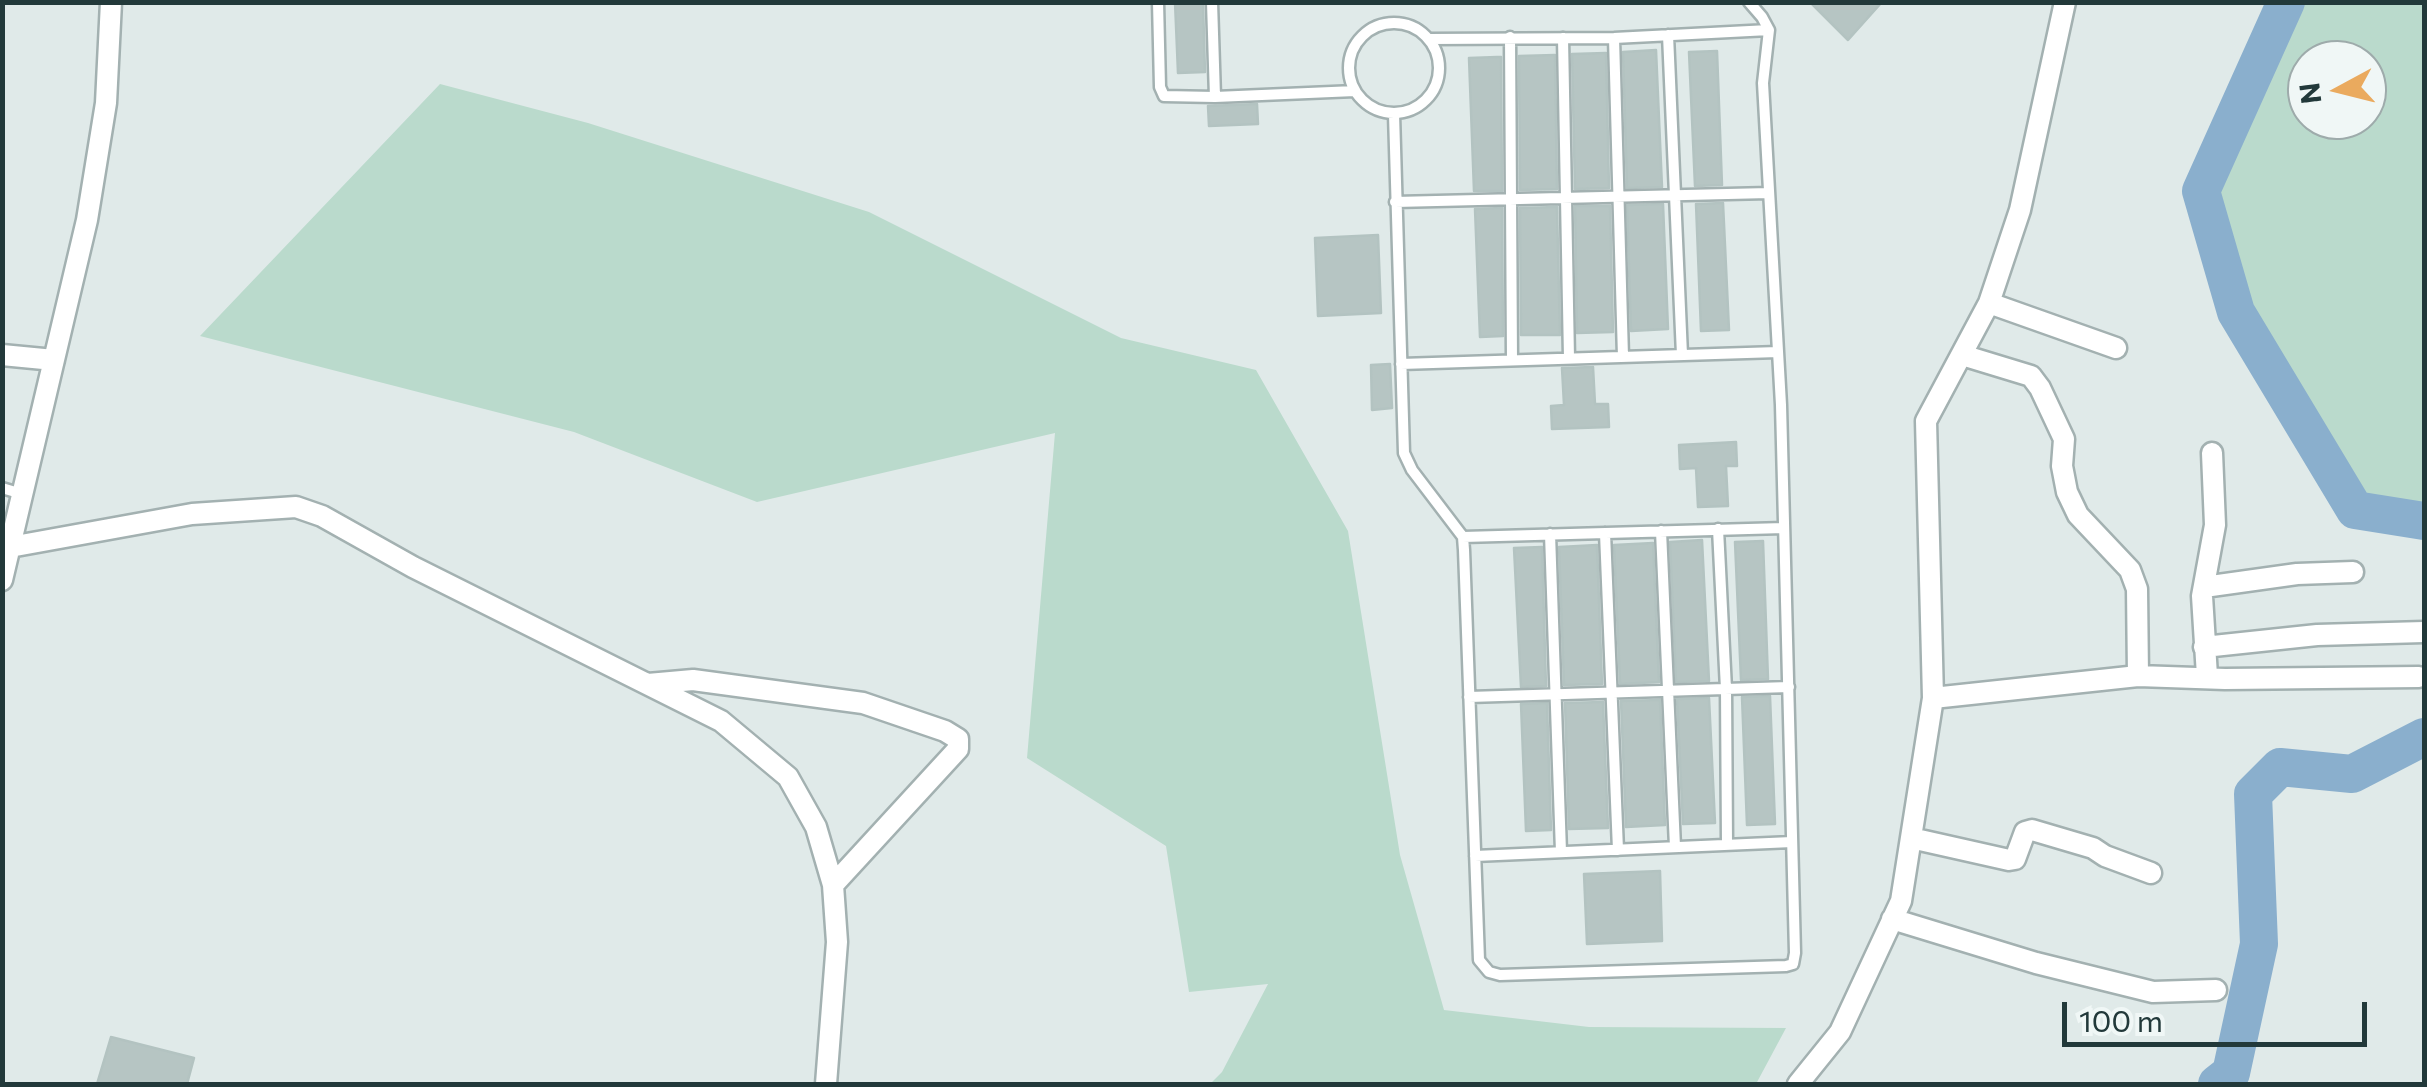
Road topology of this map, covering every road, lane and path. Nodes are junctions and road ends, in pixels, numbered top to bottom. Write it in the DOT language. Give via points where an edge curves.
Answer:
graph roads {
  1 [pos="111,2"];
  2 [pos="1158,2"];
  3 [pos="1212,2"];
  4 [pos="1749,2"];
  5 [pos="2065,2"];
  6 [pos="1768,30"];
  7 [pos="1668,35"];
  8 [pos="1510,37"];
  9 [pos="1563,38"];
  10 [pos="1614,38"];
  11 [pos="1430,39"];
  12 [pos="1355,91"];
  13 [pos="1215,97"];
  14 [pos="1394,114"];
  15 [pos="1769,193"];
  16 [pos="1620,196"];
  17 [pos="1676,196"];
  18 [pos="1567,198"];
  19 [pos="1511,200"];
  20 [pos="1395,202"];
  21 [pos="1988,303"];
  22 [pos="2116,348"];
  23 [pos="1778,352"];
  24 [pos="2,355"];
  25 [pos="1682,355"];
  26 [pos="1962,355"];
  27 [pos="1623,357"];
  28 [pos="1569,358"];
  29 [pos="54,360"];
  30 [pos="1512,360"];
  31 [pos="1402,364"];
  32 [pos="2212,453"];
  33 [pos="13,491"];
  34 [pos="1784,528"];
  35 [pos="1718,529"];
  36 [pos="1661,531"];
  37 [pos="1605,533"];
  38 [pos="1550,534"];
  39 [pos="1463,537"];
  40 [pos="10,547"];
  41 [pos="2353,572"];
  42 [pos="2,580"];
  43 [pos="2204,587"];
  44 [pos="2424,632"];
  45 [pos="2204,647"];
  46 [pos="2138,676"];
  47 [pos="2207,676"];
  48 [pos="2419,678"];
  49 [pos="647,684"];
  50 [pos="1789,687"];
  51 [pos="1726,689"];
  52 [pos="1669,691"];
  53 [pos="1612,693"];
  54 [pos="1557,694"];
  55 [pos="1469,697"];
  56 [pos="1933,698"];
  57 [pos="1911,838"];
  58 [pos="1792,842"];
  59 [pos="1727,845"];
  60 [pos="1674,847"];
  61 [pos="1618,850"];
  62 [pos="1561,852"];
  63 [pos="1475,856"];
  64 [pos="2152,873"];
  65 [pos="834,884"];
  66 [pos="1892,919"];
  67 [pos="2216,990"];
  68 [pos="826,1084"];
  69 [pos="1798,1084"];
  1 -- 29 [label="street" via="87,220"];
  2 -- 13 [label="lane" via="1164,96"];
  3 -- 13 [label="lane"];
  4 -- 6 [label="lane"];
  5 -- 21 [label="street" via="2020,210"];
  6 -- 7 [label="lane"];
  6 -- 15 [label="lane" via="1762,83"];
  7 -- 10 [label="lane"];
  7 -- 17 [label="lane"];
  8 -- 9 [label="lane"];
  8 -- 11 [label="lane"];
  8 -- 19 [label="lane"];
  9 -- 10 [label="lane"];
  9 -- 18 [label="lane"];
  10 -- 16 [label="lane"];
  11 -- 12 [label="lane" via="1393,22 1364,34 1350,60"];
  11 -- 14 [label="lane" via="1439,57 1436,88 1423,104"];
  12 -- 13 [label="lane"];
  12 -- 14 [label="lane" via="1376,110"];
  14 -- 20 [label="lane"];
  15 -- 17 [label="lane"];
  15 -- 23 [label="lane"];
  16 -- 17 [label="lane"];
  16 -- 18 [label="lane"];
  16 -- 27 [label="lane"];
  17 -- 25 [label="lane"];
  18 -- 19 [label="lane"];
  18 -- 28 [label="lane"];
  19 -- 20 [label="lane"];
  19 -- 30 [label="lane"];
  20 -- 31 [label="lane"];
  21 -- 22 [label="street"];
  21 -- 26 [label="street"];
  23 -- 25 [label="lane"];
  23 -- 34 [label="lane"];
  24 -- 29 [label="street"];
  25 -- 27 [label="lane"];
  26 -- 46 [label="street" via="2031,376 2040,388 2064,439 2062,466 2078,515 2130,570 2137,589"];
  26 -- 56 [label="street" via="1926,421"];
  27 -- 28 [label="lane"];
  28 -- 30 [label="lane"];
  29 -- 33 [label="street"];
  30 -- 31 [label="lane"];
  31 -- 39 [label="lane" via="1404,452"];
  32 -- 43 [label="street" via="2215,525"];
  33 -- 40 [label="street"];
  34 -- 35 [label="lane"];
  34 -- 50 [label="lane"];
  35 -- 36 [label="lane"];
  35 -- 51 [label="lane"];
  36 -- 37 [label="lane"];
  36 -- 52 [label="lane"];
  37 -- 38 [label="lane"];
  37 -- 53 [label="lane"];
  38 -- 39 [label="lane"];
  38 -- 54 [label="lane"];
  39 -- 55 [label="lane"];
  40 -- 42 [label="street"];
  40 -- 49 [label="street" via="192,514 296,507"];
  41 -- 43 [label="street"];
  43 -- 45 [label="street"];
  44 -- 45 [label="street"];
  45 -- 47 [label="street"];
  46 -- 47 [label="street"];
  46 -- 56 [label="street"];
  47 -- 48 [label="street"];
  49 -- 65 [label="street" via="721,722 788,777 816,827"];
  49 -- 65 [label="street" via="693,680 863,703 958,739 958,749"];
  50 -- 51 [label="lane"];
  50 -- 58 [label="lane"];
  51 -- 52 [label="lane"];
  51 -- 59 [label="lane"];
  52 -- 53 [label="lane"];
  52 -- 60 [label="lane"];
  53 -- 54 [label="lane"];
  53 -- 61 [label="lane"];
  54 -- 55 [label="lane"];
  54 -- 62 [label="lane"];
  55 -- 63 [label="lane"];
  56 -- 57 [label="street"];
  57 -- 64 [label="street" via="2009,860 2032,830"];
  57 -- 66 [label="street"];
  58 -- 59 [label="lane"];
  58 -- 63 [label="lane" via="1795,953 1786,966 1488,972 1479,960"];
  59 -- 60 [label="lane"];
  60 -- 61 [label="lane"];
  61 -- 62 [label="lane"];
  62 -- 63 [label="lane"];
  65 -- 68 [label="street" via="837,942"];
  66 -- 67 [label="street" via="2153,992"];
  66 -- 69 [label="street" via="1840,1032"];
}
